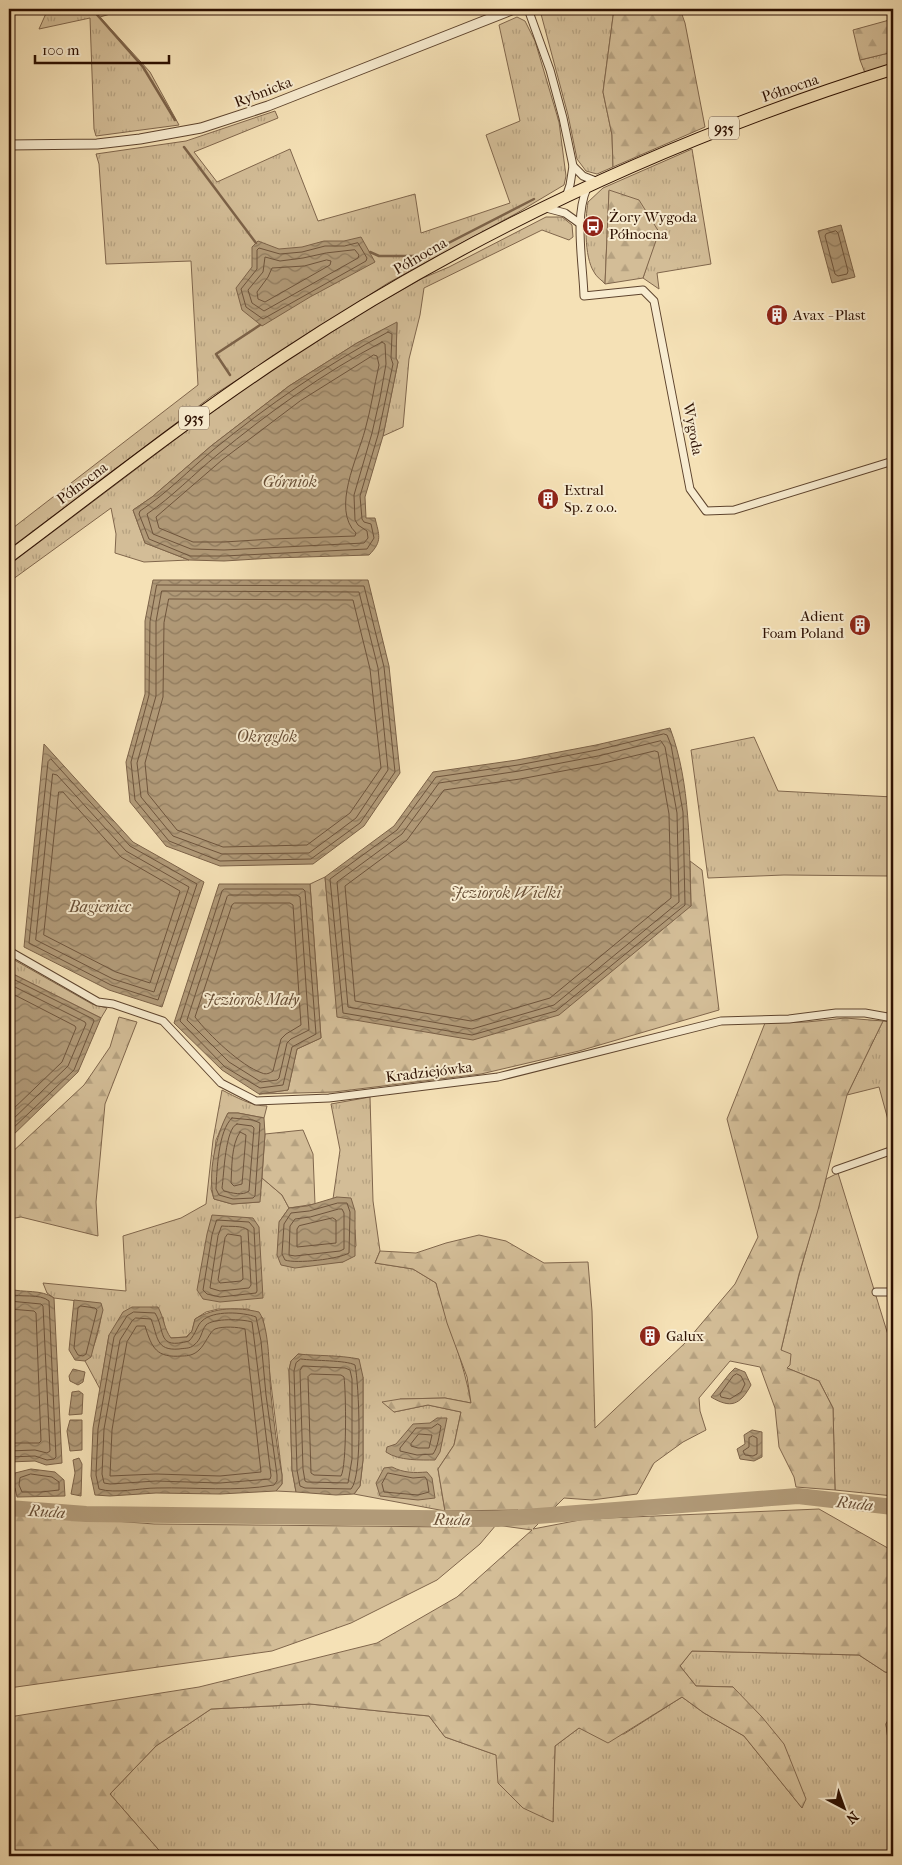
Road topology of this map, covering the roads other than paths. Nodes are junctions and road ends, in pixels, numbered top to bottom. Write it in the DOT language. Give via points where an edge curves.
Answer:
graph roads {
  1 [pos="514,9"];
  2 [pos="528,9"];
  3 [pos="893,69"];
  4 [pos="9,145"];
  5 [pos="573,166"];
  6 [pos="593,184"];
  7 [pos="566,197"];
  8 [pos="544,207"];
  9 [pos="579,223"];
  10 [pos="893,461"];
  11 [pos="9,557"];
  12 [pos="9,951"];
  13 [pos="893,1018"];
  14 [pos="893,1150"];
  15 [pos="836,1170"];
  16 [pos="876,1292"];
  17 [pos="893,1292"];
  1 -- 4 [label="street, Rybnicka" via="268,106 203,127 97,144"];
  2 -- 5 [label="street" via="550,70"];
  3 -- 6 [label="main road, Północna / 935" via="721,129"];
  5 -- 6 [label="street"];
  5 -- 7 [label="street"];
  6 -- 7 [label="main road, Północna / 935"];
  6 -- 9 [label="street, Wygoda" via="580,207"];
  7 -- 8 [label="main road, Północna / 935"];
  8 -- 9 [label="street" via="565,213"];
  8 -- 11 [label="main road, Północna / 935" via="423,271 287,354 181,427"];
  9 -- 10 [label="street, Wygoda" via="584,296 643,290 654,301 690,488 706,511 734,510"];
  12 -- 13 [label="street, Kradziejówka" via="98,1002 163,1021 221,1084 256,1101 329,1098 498,1077 721,1021 789,1019 836,1013"];
  14 -- 15 [label="street"];
  16 -- 17 [label="street"];
}
